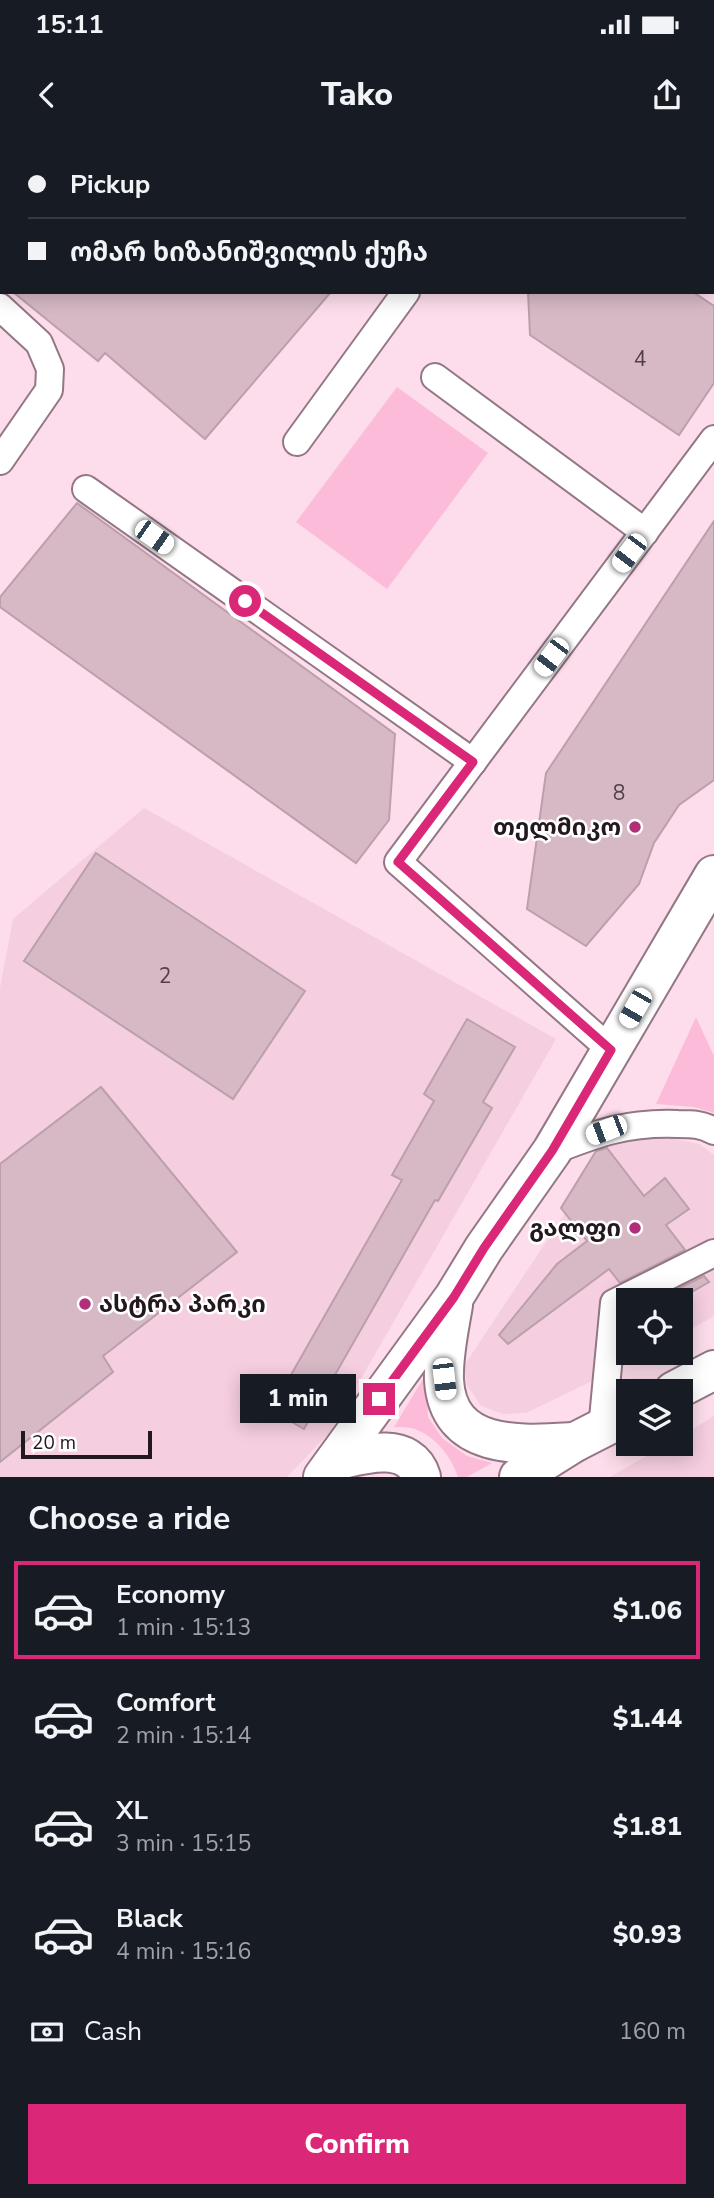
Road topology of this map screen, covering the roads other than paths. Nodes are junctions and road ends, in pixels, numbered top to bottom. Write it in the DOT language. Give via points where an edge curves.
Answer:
graph roads {
  1 [pos="405,294"];
  2 [pos="0,307"];
  3 [pos="435,377"];
  4 [pos="714,439"];
  5 [pos="297,442"];
  6 [pos="0,461"];
  7 [pos="86,489"];
  8 [pos="645,532"];
  9 [pos="473,762"];
  10 [pos="714,875"];
  11 [pos="611,1050"];
  12 [pos="714,1131"];
  13 [pos="552,1151"];
  14 [pos="714,1253"];
  15 [pos="454,1297"];
  16 [pos="714,1370"];
  17 [pos="693,1381"];
  18 [pos="602,1429"];
  19 [pos="329,1469"];
  20 [pos="421,1477"];
  21 [pos="519,1477"];
  1 -- 5 [label="lane"];
  2 -- 6 [label="lane" via="39,343 50,369 49,390"];
  3 -- 8 [label="lane"];
  4 -- 8 [label="lane"];
  7 -- 9 [label="lane"];
  8 -- 9 [label="lane"];
  9 -- 11 [label="lane" via="398,862"];
  10 -- 11 [label="main road"];
  11 -- 13 [label="main road"];
  12 -- 13 [label="lane" via="702,1125 651,1123 606,1130"];
  13 -- 15 [label="main road"];
  14 -- 18 [label="lane" via="614,1303"];
  15 -- 18 [label="main road" via="444,1379 452,1412 463,1425 476,1434 514,1444"];
  15 -- 19 [label="main road"];
  16 -- 17 [label="main road"];
  18 -- 21 [label="main road"];
  19 -- 20 [label="main road" via="368,1453 389,1452 406,1458"];
}
